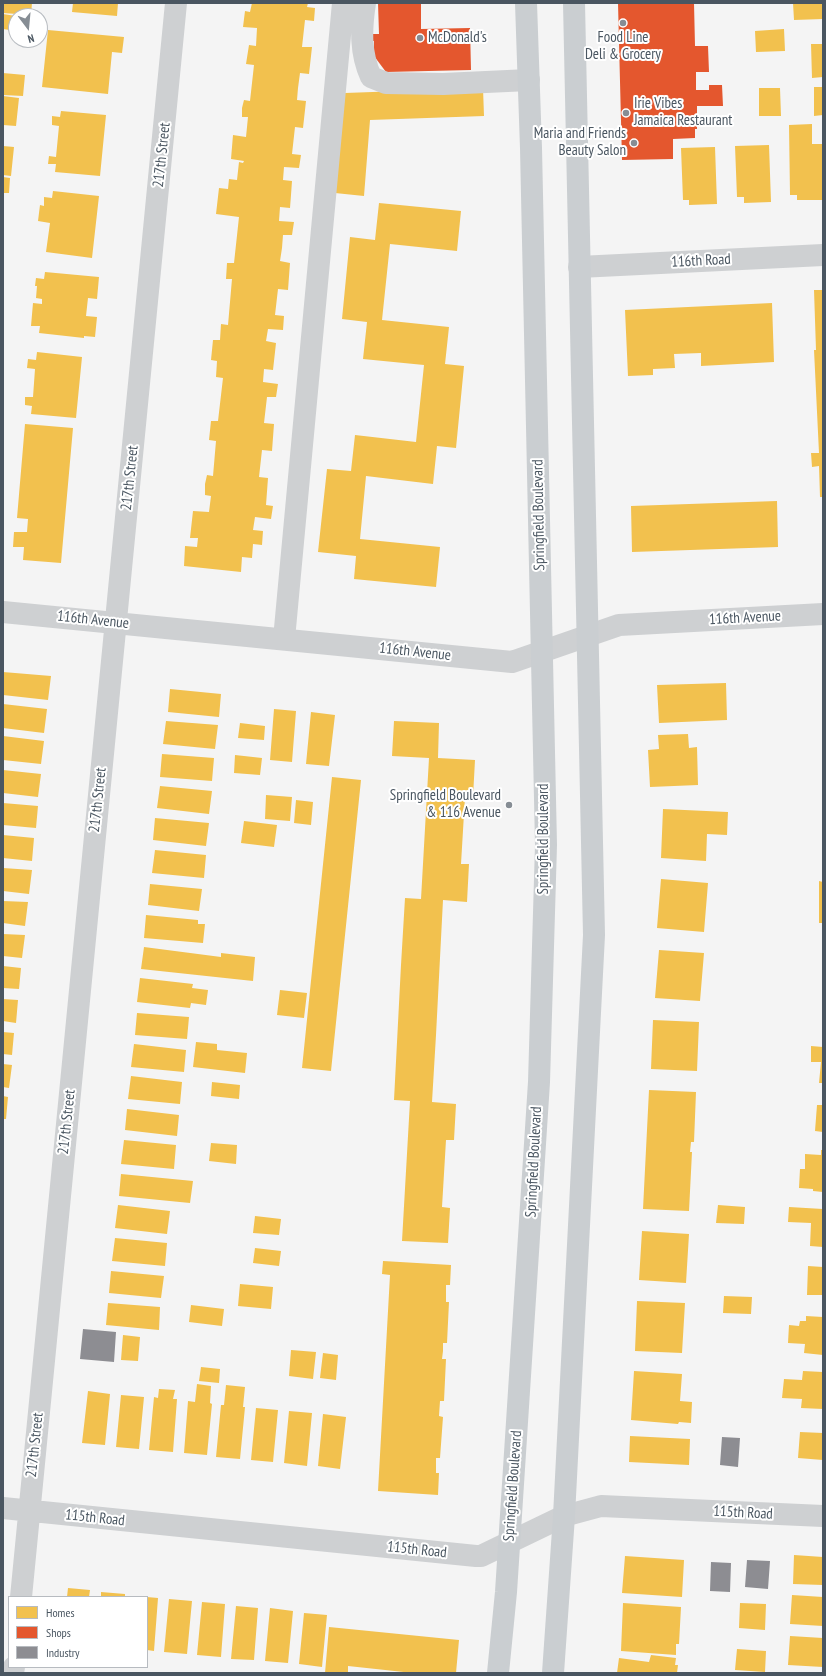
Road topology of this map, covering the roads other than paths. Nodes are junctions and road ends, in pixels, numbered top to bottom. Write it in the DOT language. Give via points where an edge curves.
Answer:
graph roads {
  1 [pos="176,3"];
  2 [pos="343,3"];
  3 [pos="366,3"];
  4 [pos="526,3"];
  5 [pos="574,3"];
  6 [pos="529,80"];
  7 [pos="823,254"];
  8 [pos="579,267"];
  9 [pos="3,612"];
  10 [pos="823,614"];
  11 [pos="116,622"];
  12 [pos="587,636"];
  13 [pos="284,639"];
  14 [pos="542,652"];
  15 [pos="3,1508"];
  16 [pos="29,1511"];
  17 [pos="564,1516"];
  18 [pos="823,1516"];
  19 [pos="510,1541"];
  20 [pos="21,1596"];
  21 [pos="498,1673"];
  22 [pos="553,1673"];
  1 -- 11 [label="street, 217th Street"];
  2 -- 13 [label="street"];
  3 -- 6 [label="street" via="362,46 366,67 371,77 386,83 443,84"];
  4 -- 6 [label="main road, Springfield Boulevard"];
  5 -- 8 [label="main road"];
  6 -- 14 [label="main road, Springfield Boulevard"];
  7 -- 8 [label="street, 116th Road"];
  8 -- 12 [label="main road"];
  9 -- 11 [label="street, 116th Avenue"];
  10 -- 12 [label="street, 116th Avenue" via="619,625"];
  11 -- 13 [label="street, 116th Avenue"];
  11 -- 16 [label="street, 217th Street"];
  12 -- 14 [label="street, 116th Avenue"];
  12 -- 17 [label="main road" via="594,935"];
  13 -- 14 [label="street, 116th Avenue" via="512,662"];
  14 -- 19 [label="main road, Springfield Boulevard" via="546,845 539,1082"];
  15 -- 16 [label="street, 115th Road"];
  16 -- 19 [label="street, 115th Road" via="476,1556 481,1556"];
  16 -- 20 [label="street, 217th Street"];
  17 -- 18 [label="street, 115th Road" via="601,1506"];
  17 -- 19 [label="street, 115th Road"];
  17 -- 22 [label="main road"];
  19 -- 21 [label="main road, Springfield Boulevard"];
}
